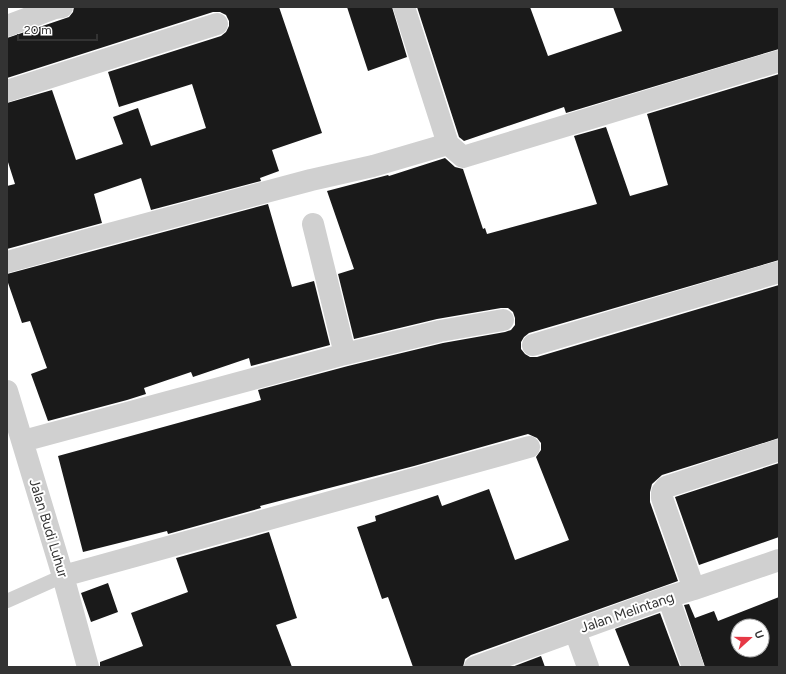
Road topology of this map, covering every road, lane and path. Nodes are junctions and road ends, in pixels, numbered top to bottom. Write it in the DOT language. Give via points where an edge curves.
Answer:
graph roads {
  1 [pos="62,7"];
  2 [pos="404,7"];
  3 [pos="218,24"];
  4 [pos="7,26"];
  5 [pos="779,61"];
  6 [pos="7,91"];
  7 [pos="448,144"];
  8 [pos="313,224"];
  9 [pos="7,262"];
  10 [pos="779,272"];
  11 [pos="503,320"];
  12 [pos="533,345"];
  13 [pos="345,354"];
  14 [pos="7,391"];
  15 [pos="23,441"];
  16 [pos="529,447"];
  17 [pos="779,450"];
  18 [pos="779,560"];
  19 [pos="63,576"];
  20 [pos="694,590"];
  21 [pos="668,597"];
  22 [pos="7,601"];
  23 [pos="575,631"];
  24 [pos="88,667"];
  25 [pos="475,667"];
  26 [pos="588,667"];
  27 [pos="693,667"];
  1 -- 4 [label="street"];
  2 -- 7 [label="street"];
  3 -- 6 [label="street"];
  5 -- 7 [label="street" via="463,158"];
  7 -- 9 [label="street"];
  8 -- 13 [label="street"];
  10 -- 12 [label="street"];
  11 -- 13 [label="street" via="440,331"];
  13 -- 15 [label="street"];
  14 -- 15 [label="street, Jalan Budi Luhur"];
  15 -- 19 [label="street, Jalan Budi Luhur"];
  16 -- 19 [label="street"];
  17 -- 20 [label="street" via="666,487 662,492"];
  18 -- 20 [label="street, Jalan Melintang"];
  19 -- 22 [label="lane"];
  19 -- 24 [label="street, Jalan Budi Luhur"];
  20 -- 21 [label="street, Jalan Melintang"];
  21 -- 23 [label="street, Jalan Melintang"];
  21 -- 27 [label="street"];
  23 -- 25 [label="street, Jalan Melintang"];
  23 -- 26 [label="street"];
}
